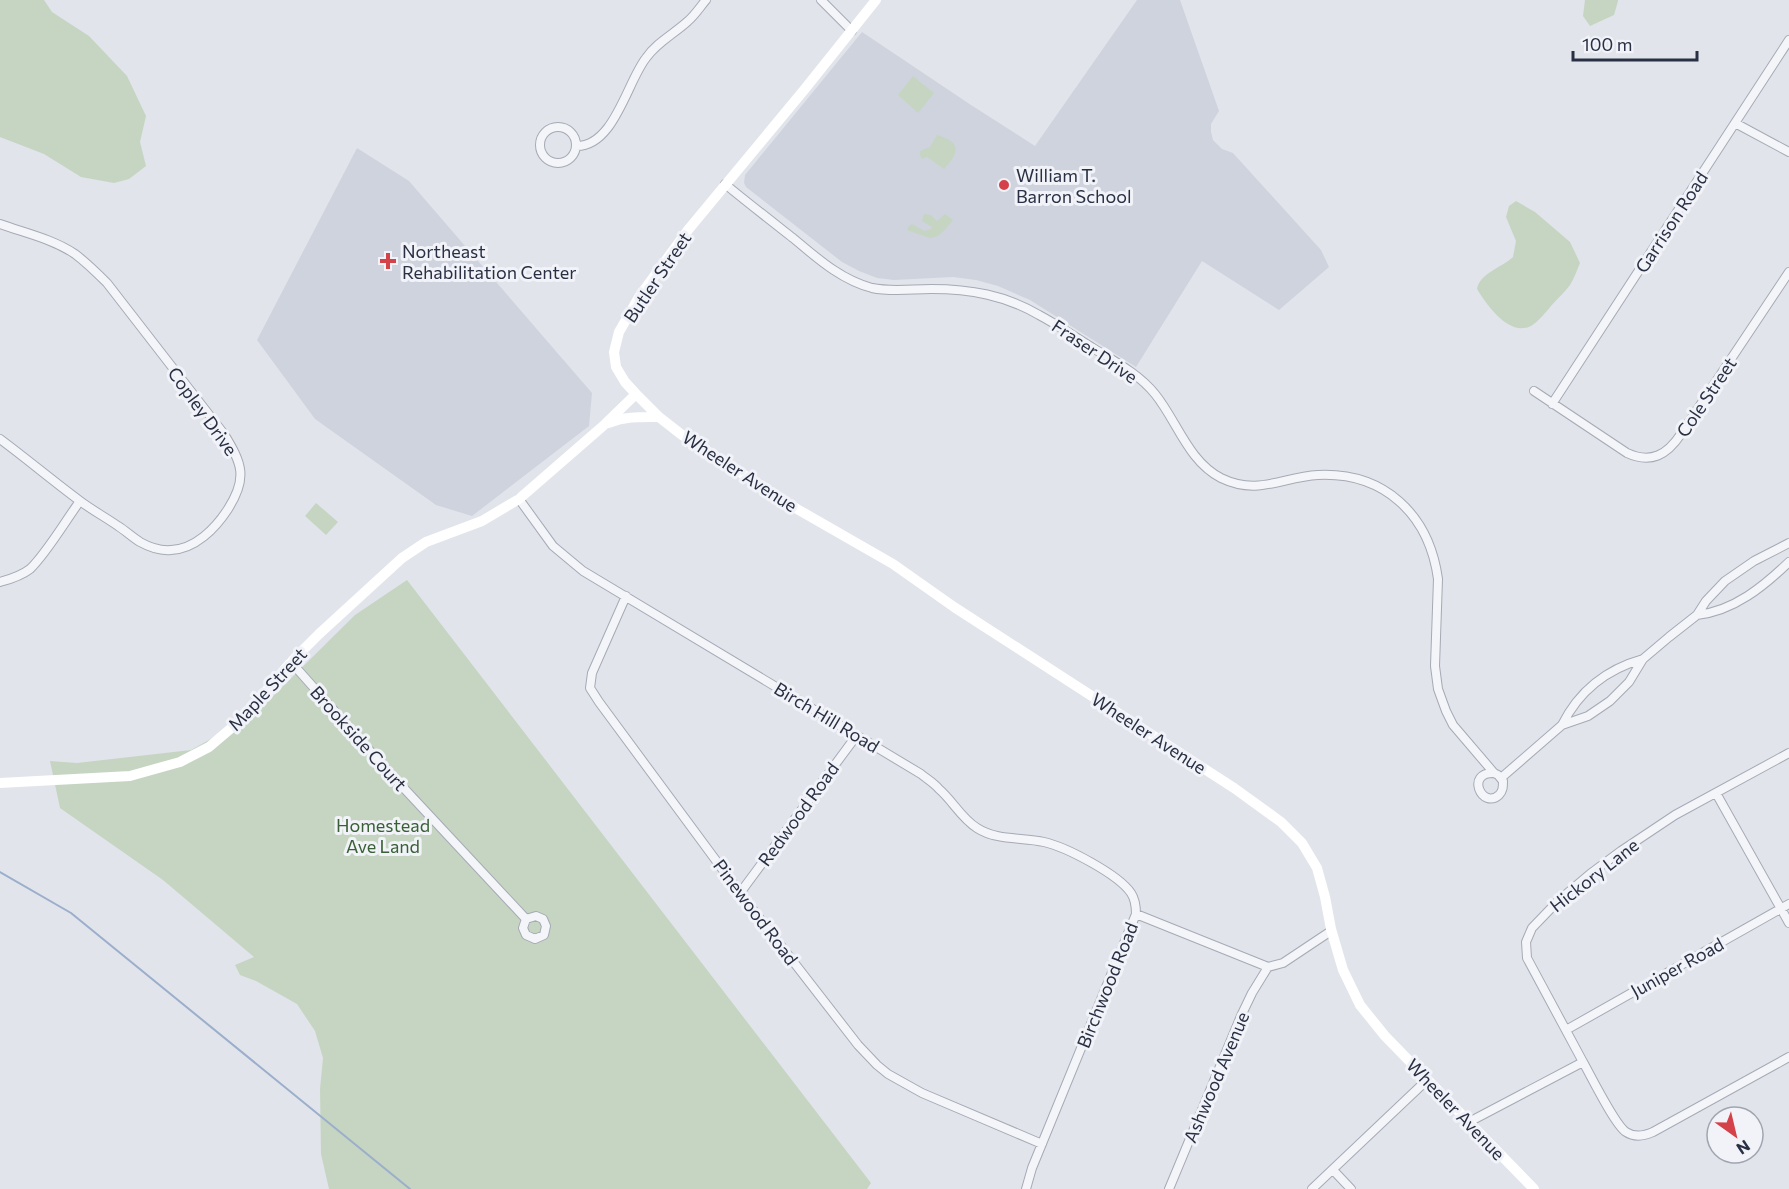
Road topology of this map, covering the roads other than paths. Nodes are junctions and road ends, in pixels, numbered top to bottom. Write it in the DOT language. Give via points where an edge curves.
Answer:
graph roads {
  1 [pos="706,0"];
  2 [pos="821,0"];
  3 [pos="876,0"];
  4 [pos="852,31"];
  5 [pos="1789,40"];
  6 [pos="1735,123"];
  7 [pos="576,146"];
  8 [pos="1789,152"];
  9 [pos="725,184"];
  10 [pos="0,224"];
  11 [pos="1789,272"];
  12 [pos="1534,391"];
  13 [pos="636,394"];
  14 [pos="1552,404"];
  15 [pos="659,417"];
  16 [pos="603,426"];
  17 [pos="0,439"];
  18 [pos="519,499"];
  19 [pos="80,501"];
  20 [pos="1789,543"];
  21 [pos="1789,562"];
  22 [pos="0,582"];
  23 [pos="626,596"];
  24 [pos="1697,615"];
  25 [pos="1643,659"];
  26 [pos="291,662"];
  27 [pos="1562,725"];
  28 [pos="857,735"];
  29 [pos="1789,753"];
  30 [pos="0,783"];
  31 [pos="1716,793"];
  32 [pos="740,892"];
  33 [pos="1789,904"];
  34 [pos="1781,909"];
  35 [pos="1136,915"];
  36 [pos="526,919"];
  37 [pos="1789,923"];
  38 [pos="1331,931"];
  39 [pos="1268,967"];
  40 [pos="1566,1030"];
  41 [pos="1789,1057"];
  42 [pos="1583,1062"];
  43 [pos="1427,1080"];
  44 [pos="1469,1122"];
  45 [pos="1042,1143"];
  46 [pos="1333,1170"];
  47 [pos="1026,1189"];
  48 [pos="1169,1189"];
  49 [pos="1312,1189"];
  50 [pos="1351,1189"];
  51 [pos="1534,1189"];
  1 -- 7 [label="street" via="690,20 646,58 604,132 589,144"];
  2 -- 4 [label="street"];
  3 -- 4 [label="street, Butler Street"];
  4 -- 9 [label="street, Butler Street"];
  5 -- 6 [label="street, Garrison Road"];
  6 -- 8 [label="street"];
  6 -- 14 [label="street, Garrison Road"];
  7 -- 7 [label="street" via="572,156 556,163 546,158 540,142 544,133 557,126 571,132"];
  9 -- 13 [label="street, Butler Street" via="655,274 619,332 614,361"];
  9 -- 27 [label="street, Fraser Drive" via="832,270 860,284 887,290 949,289 988,294 1042,316 1140,380 1155,394 1197,459 1229,482 1259,486 1337,475 1361,479 1398,499 1422,529 1436,566 1436,679 1453,725 1497,775"];
  10 -- 19 [label="street, Copley Drive" via="54,243 89,264 224,434 241,465 238,489 226,512 189,547 160,549 141,543"];
  11 -- 14 [label="street, Cole Street" via="1682,434 1665,452 1650,458 1634,456"];
  12 -- 14 [label="street, Cole Street"];
  13 -- 15 [label="street, Wheeler Avenue"];
  13 -- 16 [label="street"];
  15 -- 16 [label="street" via="634,417"];
  15 -- 38 [label="street, Wheeler Avenue" via="797,509 893,564 1274,816 1295,835 1312,859"];
  16 -- 18 [label="street"];
  17 -- 19 [label="street, Copley Drive"];
  18 -- 23 [label="street, Birch Hill Road" via="560,553"];
  18 -- 26 [label="street, Maple Street" via="483,521 426,542 402,558"];
  19 -- 22 [label="street" via="30,568 20,576"];
  20 -- 24 [label="street" via="1725,581"];
  21 -- 24 [label="street" via="1731,606"];
  23 -- 28 [label="street, Birch Hill Road"];
  23 -- 32 [label="street, Pinewood Road" via="592,674 590,688"];
  24 -- 25 [label="street"];
  25 -- 27 [label="street" via="1629,682 1610,701 1588,716"];
  25 -- 27 [label="street" via="1617,668 1595,683 1576,702"];
  26 -- 30 [label="street, Maple Street" via="232,729 180,762 130,776"];
  26 -- 36 [label="street, Brookside Court"];
  28 -- 32 [label="street, Redwood Road"];
  28 -- 35 [label="street, Birch Hill Road" via="931,782 978,829 998,836 1046,842 1080,856 1120,881 1131,893"];
  29 -- 31 [label="street, Hickory Lane"];
  31 -- 34 [label="street"];
  31 -- 40 [label="street, Hickory Lane" via="1621,851 1558,901 1532,928 1526,942 1527,958"];
  32 -- 45 [label="street, Pinewood Road" via="848,1034 877,1065 922,1093"];
  33 -- 34 [label="street, Juniper Road"];
  34 -- 37 [label="street"];
  34 -- 40 [label="street, Juniper Road"];
  35 -- 39 [label="street, Birchwood Road"];
  35 -- 45 [label="street, Birchwood Road"];
  38 -- 39 [label="street" via="1283,963"];
  38 -- 43 [label="street, Wheeler Avenue" via="1360,1005"];
  39 -- 48 [label="street, Ashwood Avenue" via="1240,1016"];
  40 -- 42 [label="street, Hickory Lane"];
  41 -- 42 [label="street, Hickory Lane" via="1653,1132 1636,1136 1619,1125"];
  42 -- 44 [label="street"];
  43 -- 44 [label="street, Wheeler Avenue"];
  43 -- 46 [label="street"];
  44 -- 51 [label="street, Wheeler Avenue"];
  45 -- 47 [label="street, Birchwood Road"];
  46 -- 49 [label="street"];
  46 -- 50 [label="street"];
}
